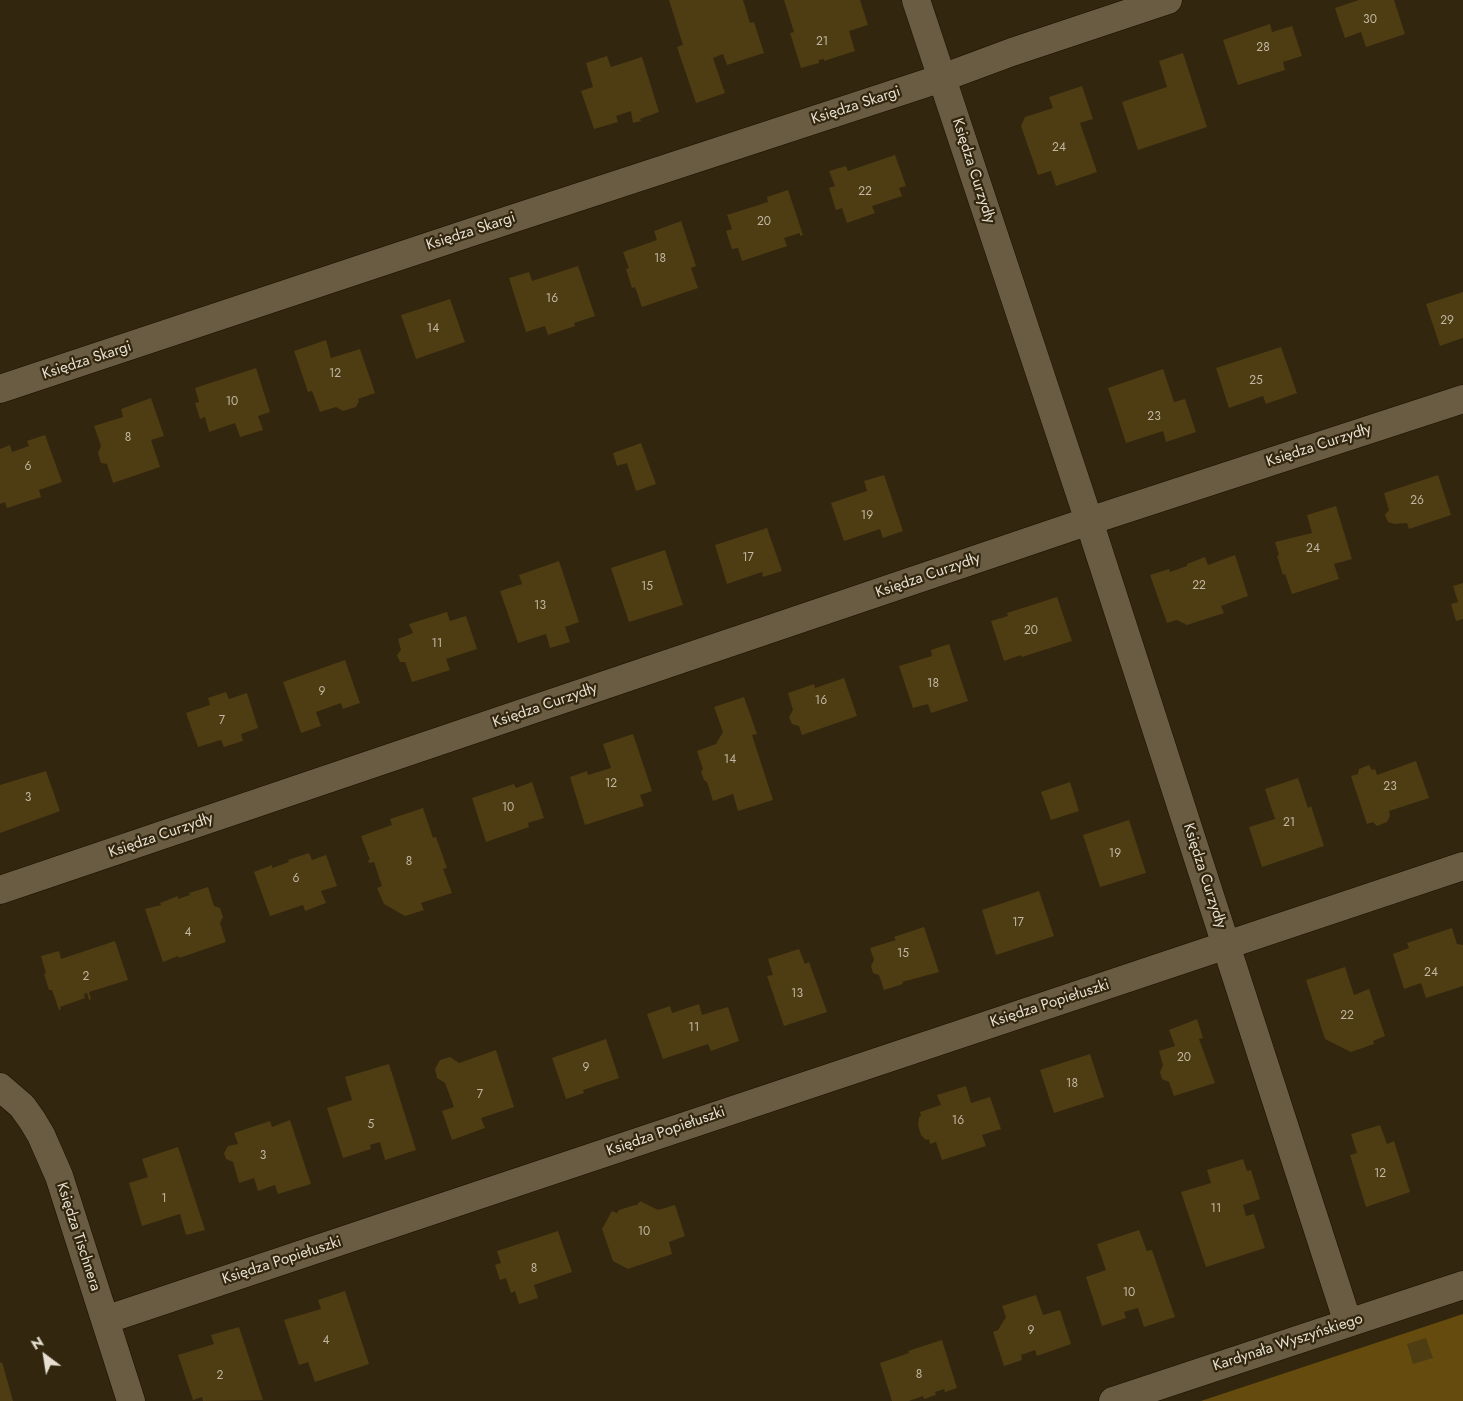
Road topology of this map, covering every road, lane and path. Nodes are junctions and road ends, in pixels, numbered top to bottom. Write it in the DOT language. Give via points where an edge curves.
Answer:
graph roads {
  1 [pos="916,0"];
  2 [pos="1168,0"];
  3 [pos="942,78"];
  4 [pos="0,390"];
  5 [pos="1463,399"];
  6 [pos="1089,521"];
  7 [pos="1463,866"];
  8 [pos="0,890"];
  9 [pos="1227,945"];
  10 [pos="0,1087"];
  11 [pos="1463,1285"];
  12 [pos="105,1320"];
  13 [pos="1348,1323"];
  14 [pos="131,1401"];
  15 [pos="1113,1401"];
  1 -- 3 [label="street"];
  2 -- 3 [label="street, Księdza Skargi"];
  3 -- 4 [label="street, Księdza Skargi"];
  3 -- 6 [label="street, Księdza Curzydły"];
  5 -- 6 [label="street, Księdza Curzydły"];
  6 -- 8 [label="street, Księdza Curzydły"];
  6 -- 9 [label="street, Księdza Curzydły"];
  7 -- 9 [label="street, Księdza Popiełuszki"];
  9 -- 12 [label="street, Księdza Popiełuszki"];
  9 -- 13 [label="street"];
  10 -- 12 [label="street, Księdza Tischnera" via="22,1106 45,1143 59,1176"];
  11 -- 13 [label="street, Kardynała Wyszyńskiego"];
  12 -- 14 [label="street, Księdza Tischnera"];
  13 -- 15 [label="street, Kardynała Wyszyńskiego"];
}
